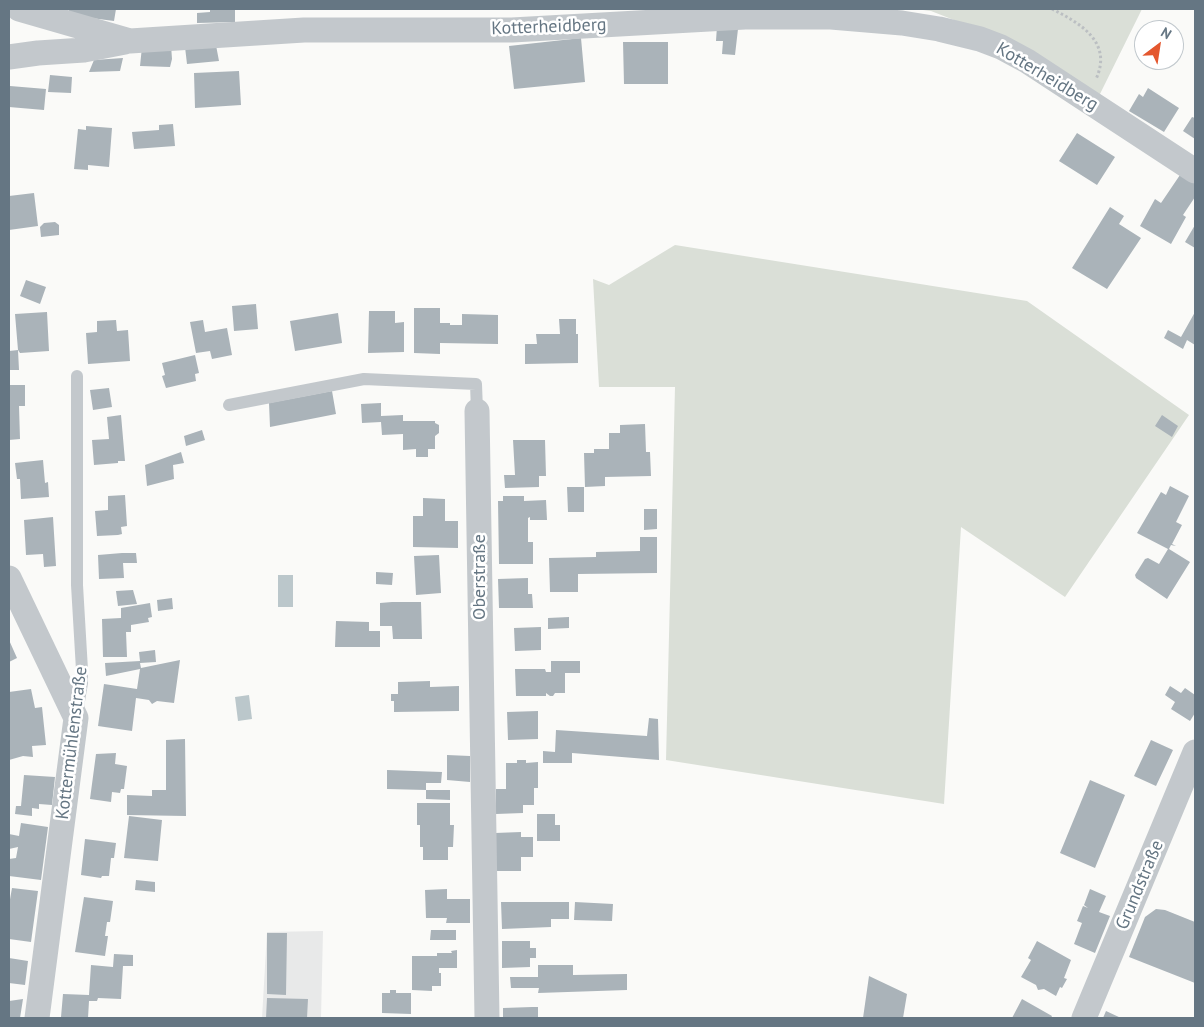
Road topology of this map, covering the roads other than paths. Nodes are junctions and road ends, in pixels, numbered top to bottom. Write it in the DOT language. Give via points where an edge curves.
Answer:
graph roads {
  1 [pos="19,9"];
  2 [pos="130,41"];
  3 [pos="9,58"];
  4 [pos="1195,171"];
  5 [pos="77,376"];
  6 [pos="230,405"];
  7 [pos="477,411"];
  8 [pos="9,578"];
  9 [pos="76,718"];
  10 [pos="1195,752"];
  11 [pos="37,1018"];
  12 [pos="487,1018"];
  13 [pos="1084,1018"];
  1 -- 2 [label="street, Kotterheidberg"];
  2 -- 3 [label="street" via="84,50"];
  2 -- 4 [label="street, Kotterheidberg" via="304,30 512,30 745,17 831,17 902,22 980,39 1001,47"];
  5 -- 9 [label="lane, Kottermühlenstraße" via="77,585 82,684"];
  6 -- 7 [label="lane, Oberstraße" via="364,379 476,384"];
  7 -- 12 [label="street, Oberstraße"];
  8 -- 9 [label="street"];
  9 -- 11 [label="street, Kottermühlenstraße"];
  10 -- 13 [label="street, Grundstraße"];
}
